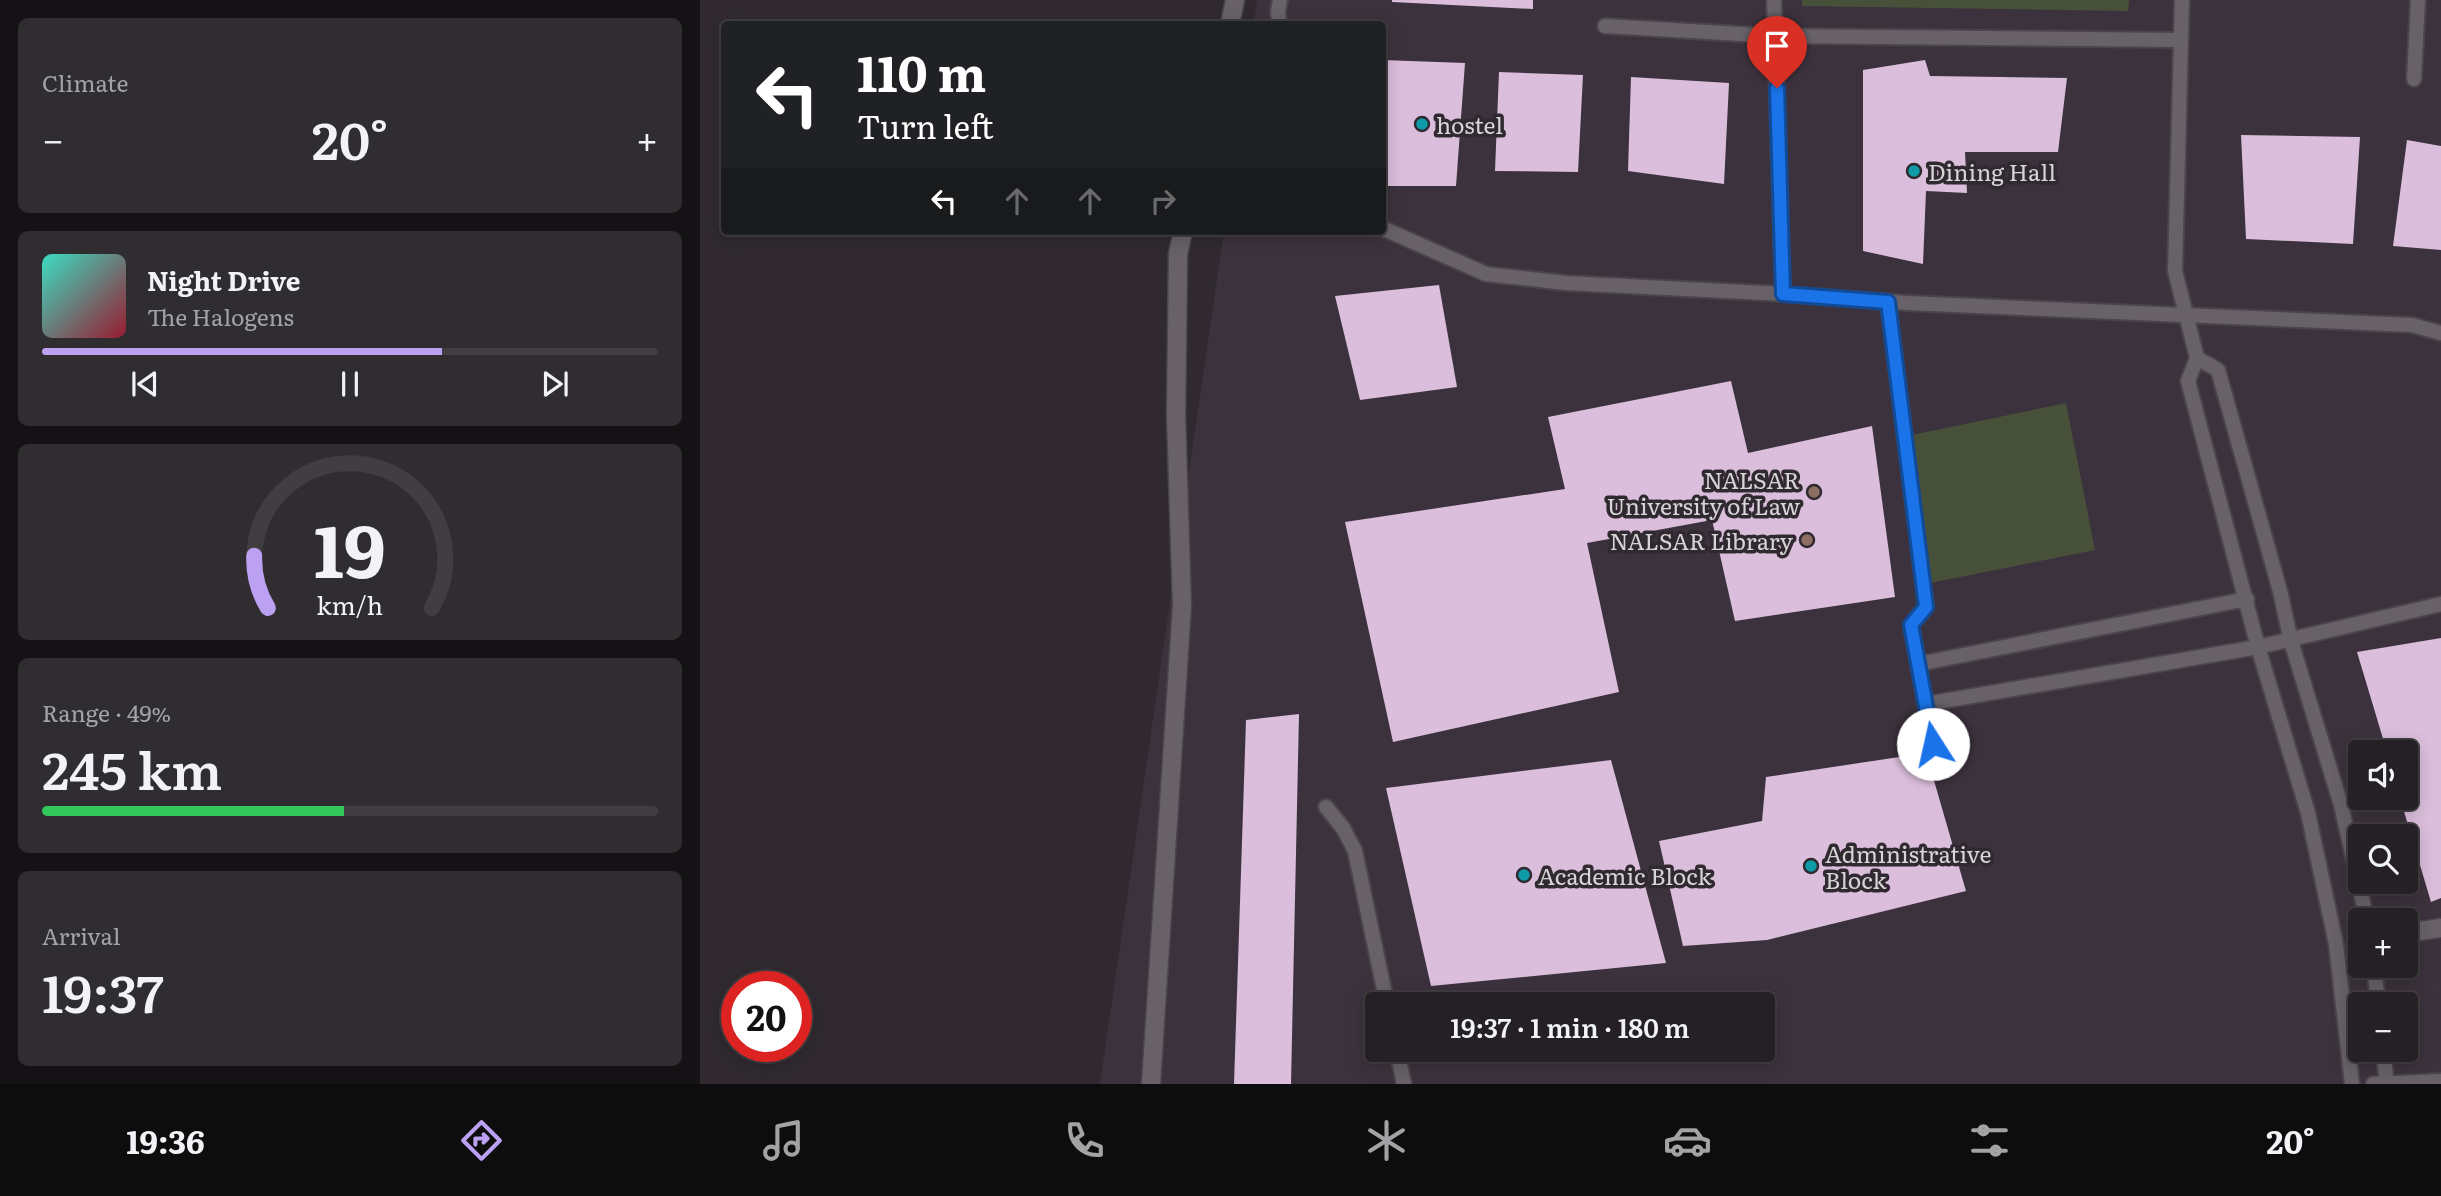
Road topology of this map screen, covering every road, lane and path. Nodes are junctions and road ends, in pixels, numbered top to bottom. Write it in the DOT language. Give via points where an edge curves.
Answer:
graph roads {
  1 [pos="1236,0"];
  2 [pos="1280,0"];
  3 [pos="1774,0"];
  4 [pos="2182,0"];
  5 [pos="2418,0"];
  6 [pos="1231,21"];
  7 [pos="1279,21"];
  8 [pos="1605,26"];
  9 [pos="1775,36"];
  10 [pos="2181,40"];
  11 [pos="2414,79"];
  12 [pos="1386,230"];
  13 [pos="1182,235"];
  14 [pos="1783,294"];
  15 [pos="1888,302"];
  16 [pos="2185,315"];
  17 [pos="2441,333"];
  18 [pos="2197,358"];
  19 [pos="2247,598"];
  20 [pos="2441,604"];
  21 [pos="2291,641"];
  22 [pos="2258,648"];
  23 [pos="1918,664"];
  24 [pos="1926,704"];
  25 [pos="1933,744"];
  26 [pos="1326,807"];
  27 [pos="2364,908"];
  28 [pos="2441,928"];
  29 [pos="2418,931"];
  30 [pos="1384,992"];
  31 [pos="1399,1062"];
  32 [pos="2384,1062"];
  33 [pos="2441,1081"];
  34 [pos="1151,1084"];
  35 [pos="1404,1084"];
  36 [pos="2352,1084"];
  37 [pos="2373,1084"];
  38 [pos="2386,1084"];
  1 -- 6 [label="street"];
  2 -- 7 [label="lane"];
  3 -- 9 [label="lane"];
  4 -- 10 [label="lane"];
  5 -- 11 [label="lane"];
  8 -- 9 [label="lane"];
  9 -- 10 [label="lane"];
  9 -- 14 [label="lane"];
  10 -- 16 [label="lane" via="2175,271"];
  12 -- 14 [label="lane" via="1486,274 1566,283"];
  13 -- 34 [label="street" via="1176,416 1182,605"];
  14 -- 15 [label="lane"];
  15 -- 16 [label="lane"];
  15 -- 23 [label="lane" via="1926,607 1911,625"];
  16 -- 17 [label="lane" via="2412,325"];
  16 -- 18 [label="lane"];
  18 -- 19 [label="lane" via="2188,381"];
  18 -- 21 [label="lane" via="2218,370"];
  19 -- 22 [label="lane"];
  19 -- 23 [label="lane"];
  20 -- 21 [label="lane"];
  21 -- 22 [label="lane"];
  21 -- 27 [label="lane" via="2341,805"];
  22 -- 24 [label="lane"];
  22 -- 36 [label="lane" via="2308,813 2336,944"];
  23 -- 24 [label="lane"];
  24 -- 25 [label="lane"];
  26 -- 30 [label="lane" via="1355,851"];
  28 -- 29 [label="street"];
  31 -- 35 [label="lane"];
  32 -- 38 [label="lane"];
  33 -- 38 [label="lane"];
  37 -- 38 [label="lane"];
}
